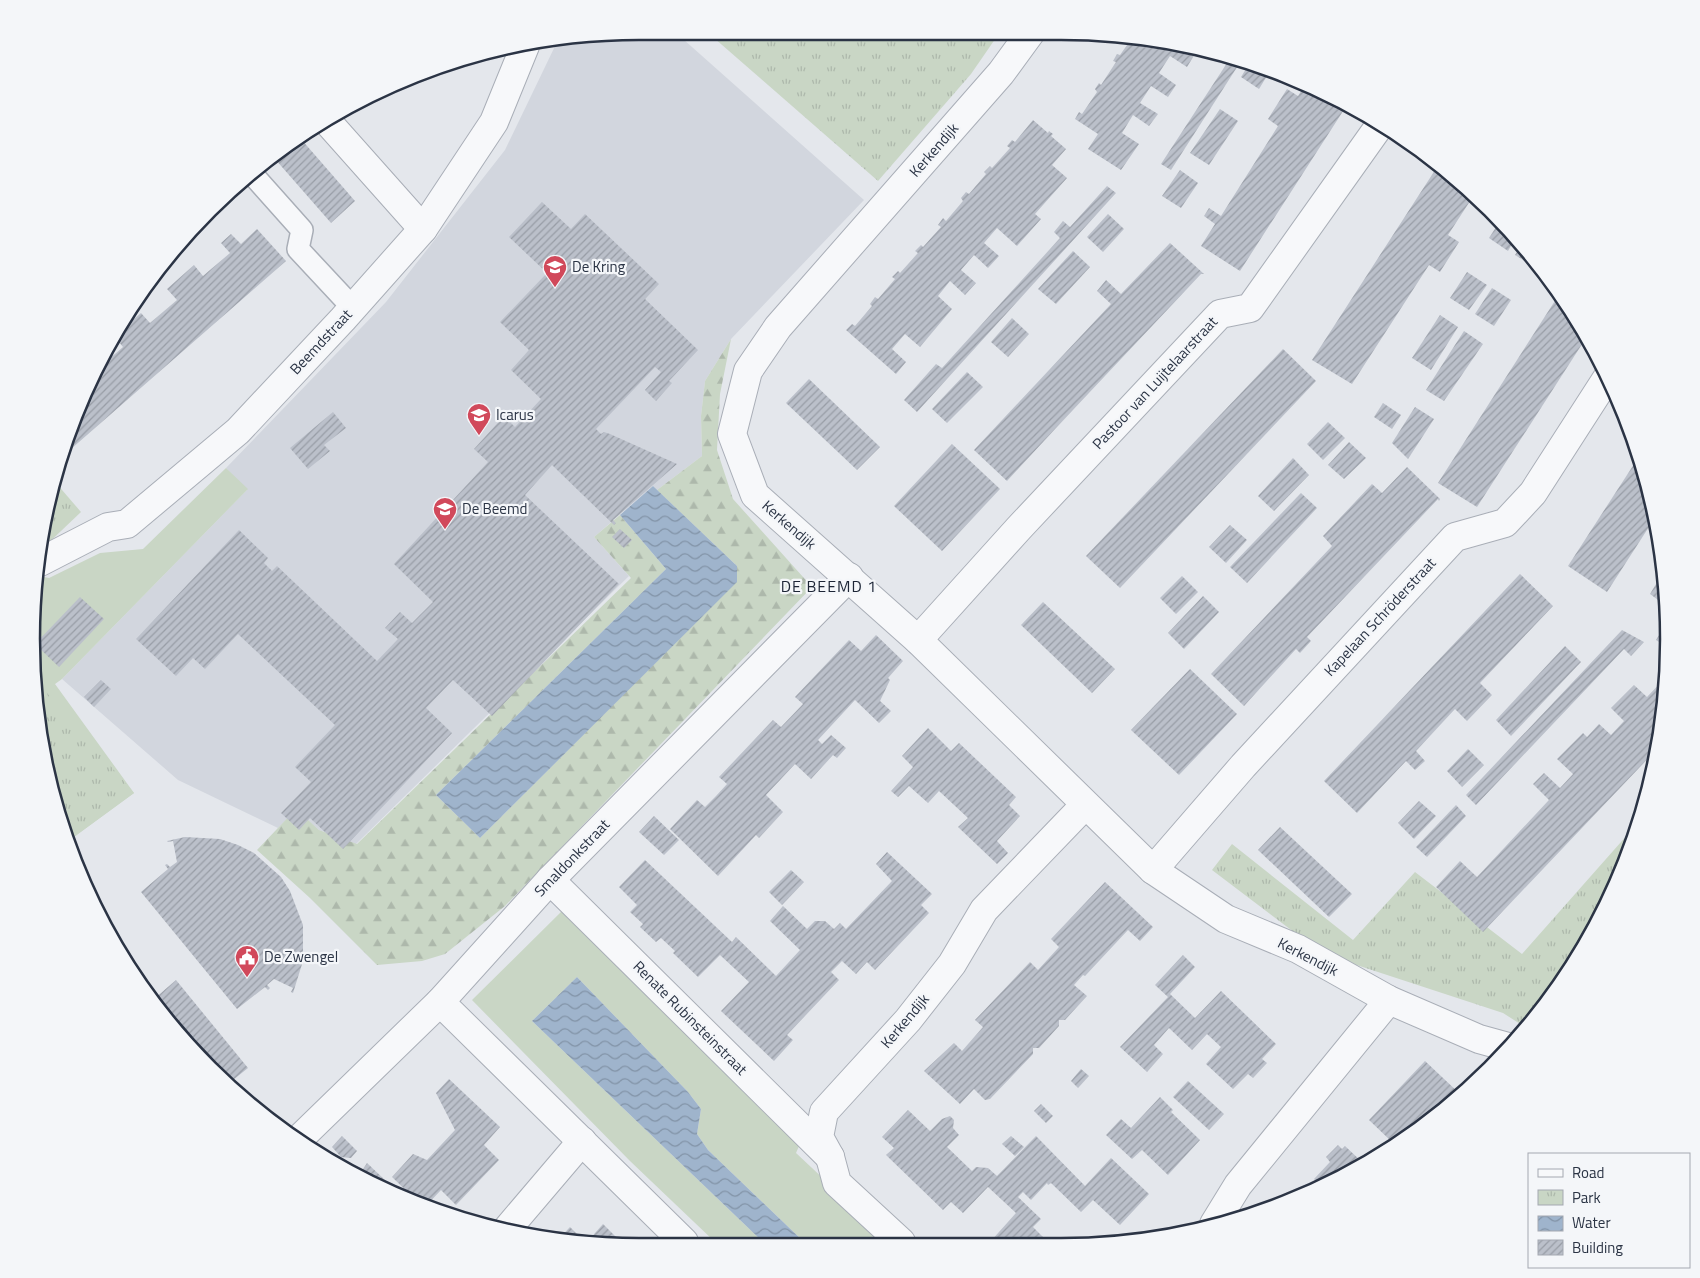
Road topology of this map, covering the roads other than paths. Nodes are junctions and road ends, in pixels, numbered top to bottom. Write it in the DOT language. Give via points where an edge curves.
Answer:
graph roads {
  1 [pos="1025,40"];
  2 [pos="523,52"];
  3 [pos="331,125"];
  4 [pos="1376,130"];
  5 [pos="257,178"];
  6 [pos="423,229"];
  7 [pos="354,308"];
  8 [pos="1603,385"];
  9 [pos="45,559"];
  10 [pos="849,577"];
  11 [pos="918,640"];
  12 [pos="1085,805"];
  13 [pos="1153,870"];
  14 [pos="550,880"];
  15 [pos="1389,1000"];
  16 [pos="440,1002"];
  17 [pos="1501,1045"];
  18 [pos="303,1135"];
  19 [pos="582,1141"];
  20 [pos="830,1157"];
  21 [pos="1218,1217"];
  22 [pos="512,1224"];
  23 [pos="680,1238"];
  24 [pos="897,1238"];
  1 -- 10 [label="street, Kerkendijk" via="1001,74 778,326 748,371 732,434 755,495"];
  2 -- 6 [label="street, Beemdstraat" via="494,122"];
  3 -- 6 [label="street"];
  4 -- 11 [label="street, Pastoor van Luijtelaarstraat" via="1250,308 1220,314"];
  5 -- 7 [label="lane" via="302,230 298,249"];
  6 -- 7 [label="street, Beemdstraat"];
  7 -- 9 [label="street, Beemdstraat" via="238,431 127,524 108,527"];
  8 -- 13 [label="street, Kapelaan Schröderstraat" via="1533,493 1505,523 1455,537 1243,766"];
  10 -- 11 [label="street, Kerkendijk"];
  10 -- 14 [label="street, Smaldonkstraat"];
  11 -- 12 [label="street, Kerkendijk"];
  12 -- 13 [label="street, Kerkendijk"];
  12 -- 20 [label="street, Kerkendijk" via="984,910 952,964 908,1020 824,1112 819,1137"];
  13 -- 15 [label="street, Kerkendijk" via="1226,919 1298,949"];
  14 -- 16 [label="street, Smaldonkstraat"];
  14 -- 20 [label="street, Renate Rubinsteinstraat"];
  15 -- 17 [label="street, Kerkendijk" via="1479,1039"];
  15 -- 21 [label="street" via="1238,1185"];
  16 -- 18 [label="street, Smaldonkstraat"];
  16 -- 19 [label="street"];
  19 -- 22 [label="street"];
  19 -- 23 [label="street"];
  20 -- 24 [label="street, Kerkendijk" via="837,1183"];
}
